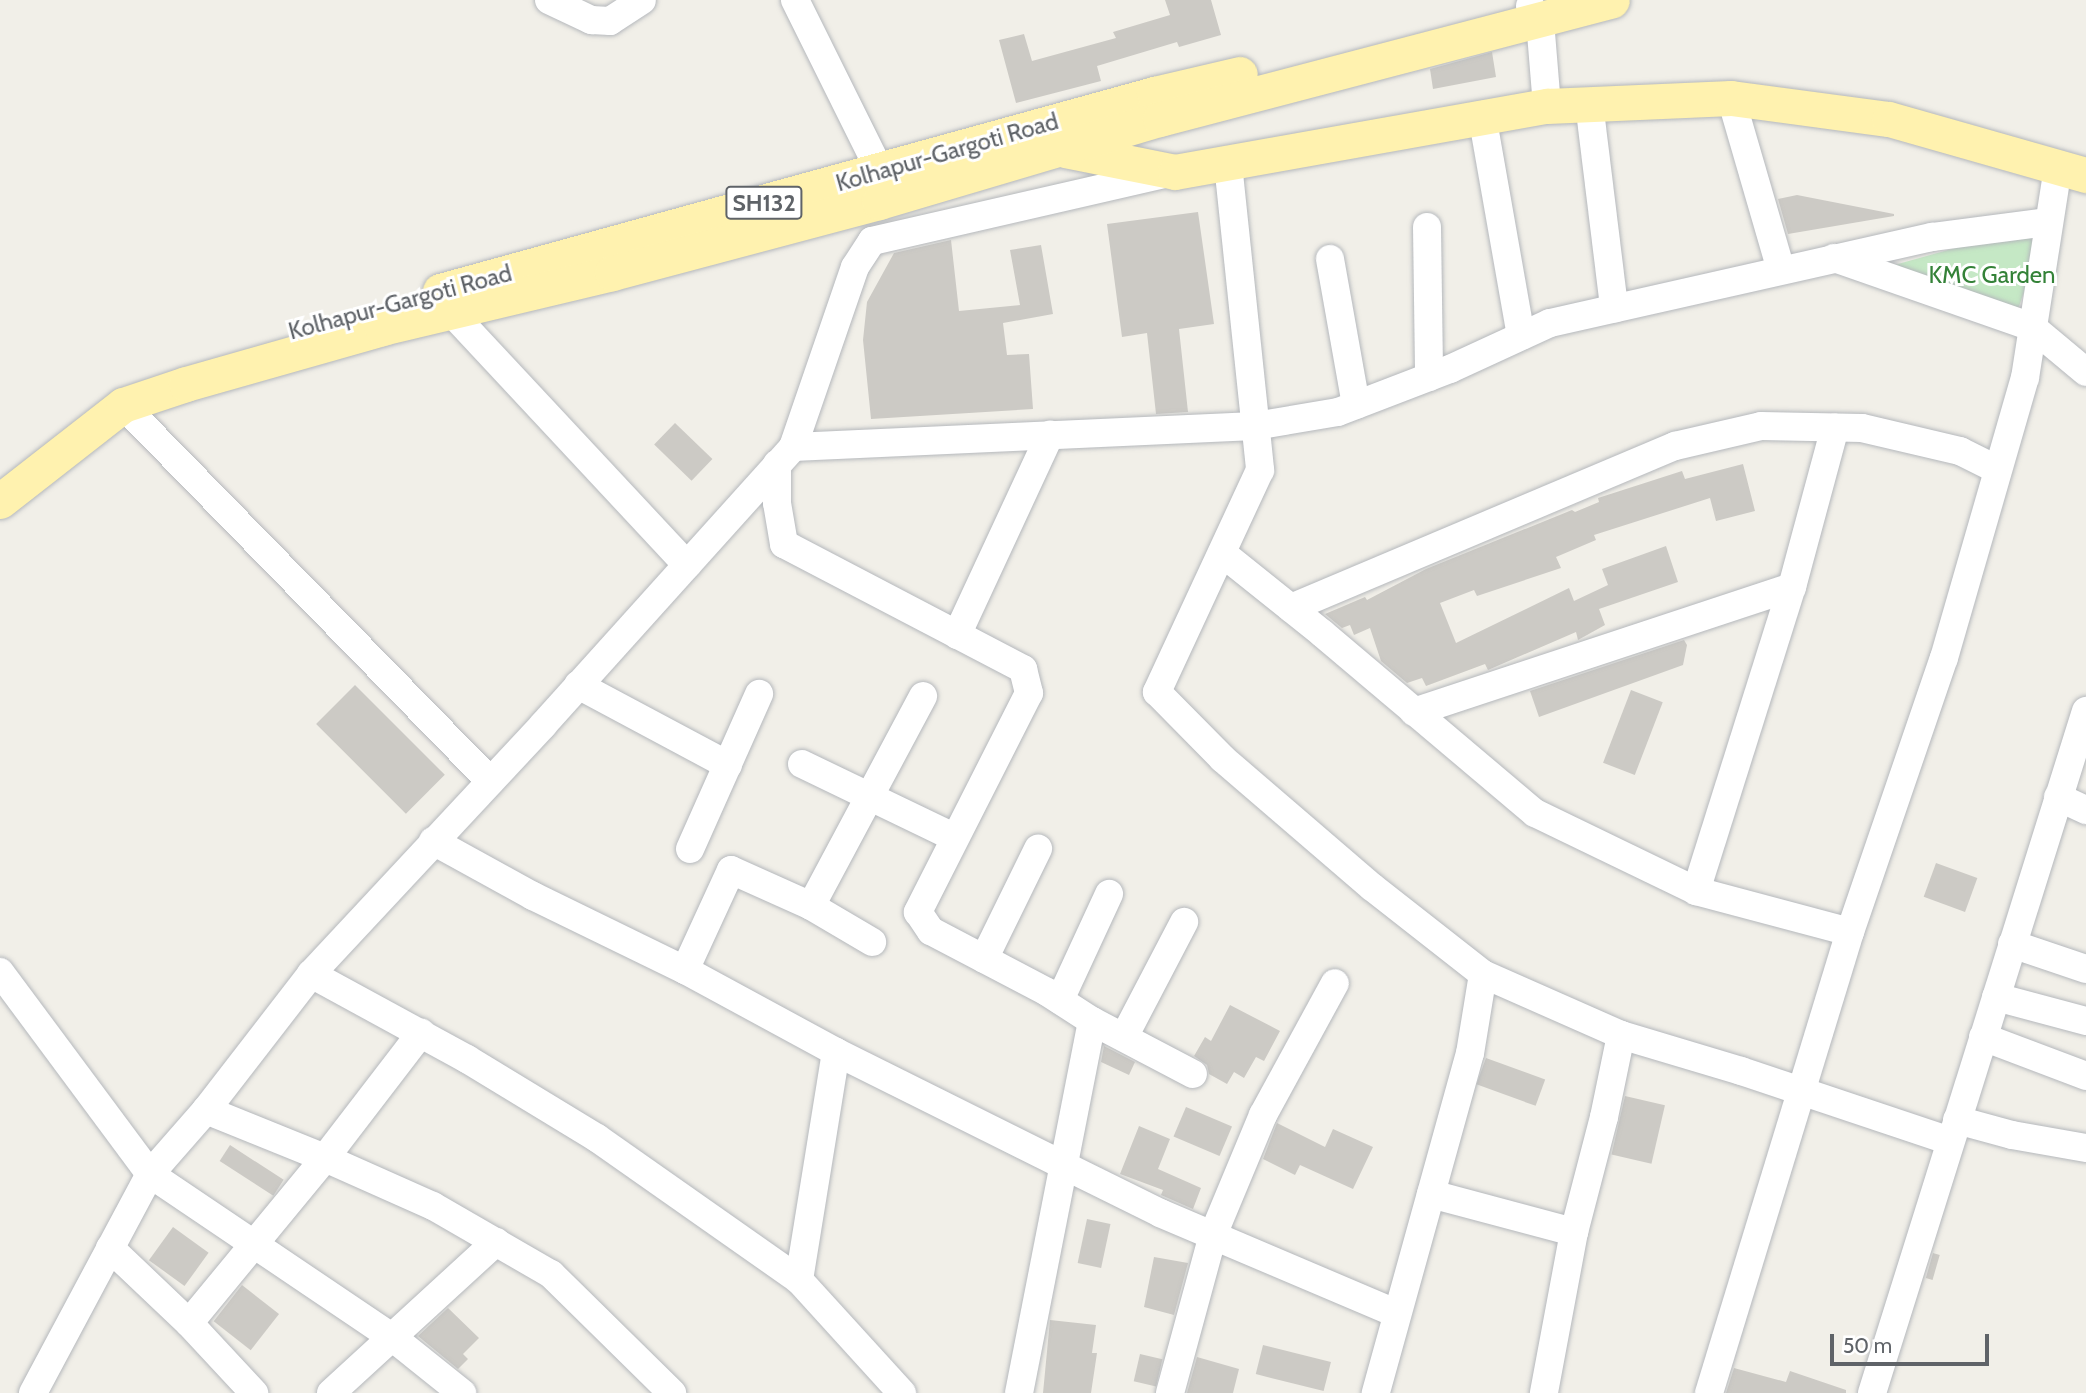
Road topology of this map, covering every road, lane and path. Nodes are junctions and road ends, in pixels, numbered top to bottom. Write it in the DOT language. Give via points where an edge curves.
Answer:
graph roads {
  1 [pos="549,0"];
  2 [pos="642,0"];
  3 [pos="795,0"];
  4 [pos="1612,0"];
  5 [pos="1548,5"];
  6 [pos="1731,98"];
  7 [pos="1589,103"];
  8 [pos="1547,106"];
  9 [pos="1482,115"];
  10 [pos="1062,149"];
  11 [pos="1228,164"];
  12 [pos="1175,172"];
  13 [pos="2079,173"];
  14 [pos="879,187"];
  15 [pos="2048,222"];
  16 [pos="1427,227"];
  17 [pos="872,241"];
  18 [pos="1834,258"];
  19 [pos="1330,260"];
  20 [pos="1781,270"];
  21 [pos="1614,308"];
  22 [pos="450,312"];
  23 [pos="2032,327"];
  24 [pos="1521,336"];
  25 [pos="2086,372"];
  26 [pos="1429,377"];
  27 [pos="123,405"];
  28 [pos="1356,405"];
  29 [pos="1255,426"];
  30 [pos="1835,428"];
  31 [pos="1049,435"];
  32 [pos="785,456"];
  33 [pos="1998,470"];
  34 [pos="0,475"];
  35 [pos="0,501"];
  36 [pos="1222,553"];
  37 [pos="687,565"];
  38 [pos="1792,587"];
  39 [pos="1291,608"];
  40 [pos="957,635"];
  41 [pos="579,685"];
  42 [pos="759,694"];
  43 [pos="923,696"];
  44 [pos="2086,710"];
  45 [pos="1414,712"];
  46 [pos="802,764"];
  47 [pos="727,765"];
  48 [pos="490,781"];
  49 [pos="869,796"];
  50 [pos="2059,797"];
  51 [pos="2086,810"];
  52 [pos="954,837"];
  53 [pos="433,841"];
  54 [pos="690,849"];
  55 [pos="1038,849"];
  56 [pos="1696,891"];
  57 [pos="1109,894"];
  58 [pos="811,906"];
  59 [pos="1184,922"];
  60 [pos="1850,932"];
  61 [pos="873,942"];
  62 [pos="2012,944"];
  63 [pos="984,959"];
  64 [pos="2086,969"];
  65 [pos="685,970"];
  66 [pos="0,972"];
  67 [pos="311,974"];
  68 [pos="1483,974"];
  69 [pos="1335,983"];
  70 [pos="1996,997"];
  71 [pos="1060,1000"];
  72 [pos="1092,1021"];
  73 [pos="2086,1021"];
  74 [pos="421,1033"];
  75 [pos="1621,1035"];
  76 [pos="1124,1037"];
  77 [pos="1983,1037"];
  78 [pos="836,1052"];
  79 [pos="1193,1074"];
  80 [pos="2086,1076"];
  81 [pos="1800,1092"];
  82 [pos="206,1110"];
  83 [pos="1953,1130"];
  84 [pos="2086,1148"];
  85 [pos="325,1158"];
  86 [pos="1063,1165"];
  87 [pos="150,1174"];
  88 [pos="1431,1194"];
  89 [pos="1574,1232"];
  90 [pos="1213,1235"];
  91 [pos="496,1242"];
  92 [pos="254,1245"];
  93 [pos="110,1248"];
  94 [pos="799,1280"];
  95 [pos="1396,1313"];
  96 [pos="189,1323"];
  97 [pos="392,1337"];
  98 [pos="33,1393"];
  99 [pos="254,1393"];
  100 [pos="331,1393"];
  101 [pos="462,1393"];
  102 [pos="673,1393"];
  103 [pos="902,1393"];
  104 [pos="1018,1393"];
  105 [pos="1170,1393"];
  106 [pos="1376,1393"];
  107 [pos="1544,1393"];
  108 [pos="1709,1393"];
  109 [pos="1872,1393"];
  1 -- 2 [label="street" via="591,20 610,21"];
  3 -- 14 [label="street"];
  4 -- 5 [label="main road"];
  5 -- 8 [label="street"];
  5 -- 10 [label="main road"];
  5 -- 14 [label="main road, Kolhapur-Gargoti Road / SH132" via="1154,94"];
  6 -- 7 [label="main road"];
  6 -- 13 [label="main road" via="1889,119"];
  6 -- 20 [label="street"];
  7 -- 8 [label="main road"];
  7 -- 21 [label="street"];
  8 -- 9 [label="main road"];
  9 -- 11 [label="main road"];
  9 -- 24 [label="street"];
  10 -- 12 [label="main road"];
  10 -- 14 [label="main road"];
  11 -- 12 [label="main road"];
  11 -- 29 [label="street"];
  12 -- 17 [label="street"];
  13 -- 15 [label="street"];
  14 -- 17 [label="street"];
  14 -- 22 [label="main road" via="612,273"];
  14 -- 34 [label="main road, Kolhapur-Gargoti Road / SH132" via="178,362 107,396"];
  15 -- 18 [label="street" via="1931,237"];
  15 -- 23 [label="street"];
  16 -- 26 [label="street"];
  17 -- 32 [label="street" via="855,267"];
  18 -- 20 [label="street"];
  18 -- 23 [label="street"];
  19 -- 28 [label="street"];
  20 -- 21 [label="street"];
  21 -- 24 [label="street" via="1550,323"];
  22 -- 27 [label="main road" via="330,342"];
  22 -- 37 [label="street"];
  23 -- 25 [label="street"];
  23 -- 33 [label="street" via="2025,378"];
  24 -- 26 [label="street"];
  26 -- 28 [label="street"];
  27 -- 35 [label="main road"];
  27 -- 48 [label="street"];
  28 -- 29 [label="street"];
  29 -- 31 [label="street"];
  29 -- 36 [label="street" via="1260,470"];
  30 -- 33 [label="street" via="1862,428 1960,451"];
  30 -- 38 [label="street"];
  30 -- 39 [label="street" via="1761,426 1675,446"];
  31 -- 32 [label="street"];
  31 -- 40 [label="street"];
  32 -- 37 [label="street"];
  32 -- 40 [label="street" via="777,503 784,544"];
  33 -- 60 [label="street" via="1944,658"];
  36 -- 39 [label="street"];
  36 -- 68 [label="street" via="1157,692 1223,759 1372,887"];
  37 -- 41 [label="street"];
  38 -- 45 [label="street"];
  38 -- 56 [label="street"];
  39 -- 45 [label="street"];
  40 -- 52 [label="street" via="1023,669 1029,693"];
  41 -- 47 [label="street"];
  41 -- 48 [label="street"];
  42 -- 47 [label="street"];
  43 -- 49 [label="street"];
  44 -- 50 [label="street"];
  45 -- 56 [label="street" via="1535,813"];
  46 -- 49 [label="street"];
  47 -- 54 [label="street"];
  48 -- 53 [label="street"];
  49 -- 52 [label="street"];
  49 -- 58 [label="street"];
  50 -- 51 [label="street"];
  50 -- 62 [label="street"];
  52 -- 63 [label="street" via="918,912 931,931"];
  53 -- 65 [label="street"];
  53 -- 67 [label="street"];
  55 -- 63 [label="street"];
  56 -- 60 [label="street"];
  57 -- 71 [label="street"];
  58 -- 61 [label="street"];
  58 -- 65 [label="street" via="731,870"];
  59 -- 76 [label="street"];
  60 -- 81 [label="street"];
  62 -- 64 [label="street"];
  62 -- 70 [label="street"];
  63 -- 71 [label="street"];
  65 -- 78 [label="street"];
  66 -- 87 [label="street"];
  67 -- 74 [label="street"];
  67 -- 82 [label="street"];
  68 -- 75 [label="street"];
  68 -- 88 [label="street" via="1470,1053"];
  69 -- 90 [label="street" via="1264,1115"];
  70 -- 73 [label="street"];
  70 -- 77 [label="street"];
  71 -- 72 [label="street"];
  72 -- 76 [label="street"];
  72 -- 86 [label="street"];
  74 -- 85 [label="street"];
  74 -- 94 [label="street" via="597,1139"];
  75 -- 81 [label="street"];
  75 -- 89 [label="street"];
  76 -- 79 [label="street"];
  77 -- 80 [label="street"];
  77 -- 83 [label="street"];
  78 -- 86 [label="street"];
  78 -- 94 [label="street"];
  81 -- 83 [label="street"];
  81 -- 108 [label="street"];
  82 -- 85 [label="street"];
  82 -- 87 [label="street"];
  83 -- 84 [label="street"];
  83 -- 109 [label="street"];
  85 -- 91 [label="street" via="433,1206"];
  85 -- 92 [label="street"];
  86 -- 90 [label="street"];
  86 -- 104 [label="street"];
  87 -- 92 [label="street"];
  87 -- 93 [label="street"];
  88 -- 89 [label="street"];
  88 -- 95 [label="street"];
  89 -- 107 [label="street"];
  90 -- 95 [label="street"];
  90 -- 105 [label="street"];
  91 -- 97 [label="street"];
  91 -- 102 [label="street" via="551,1274"];
  92 -- 96 [label="street"];
  92 -- 97 [label="street"];
  93 -- 96 [label="street"];
  93 -- 98 [label="street"];
  94 -- 103 [label="street"];
  95 -- 106 [label="street"];
  96 -- 99 [label="street"];
  97 -- 100 [label="street"];
  97 -- 101 [label="street"];
}
